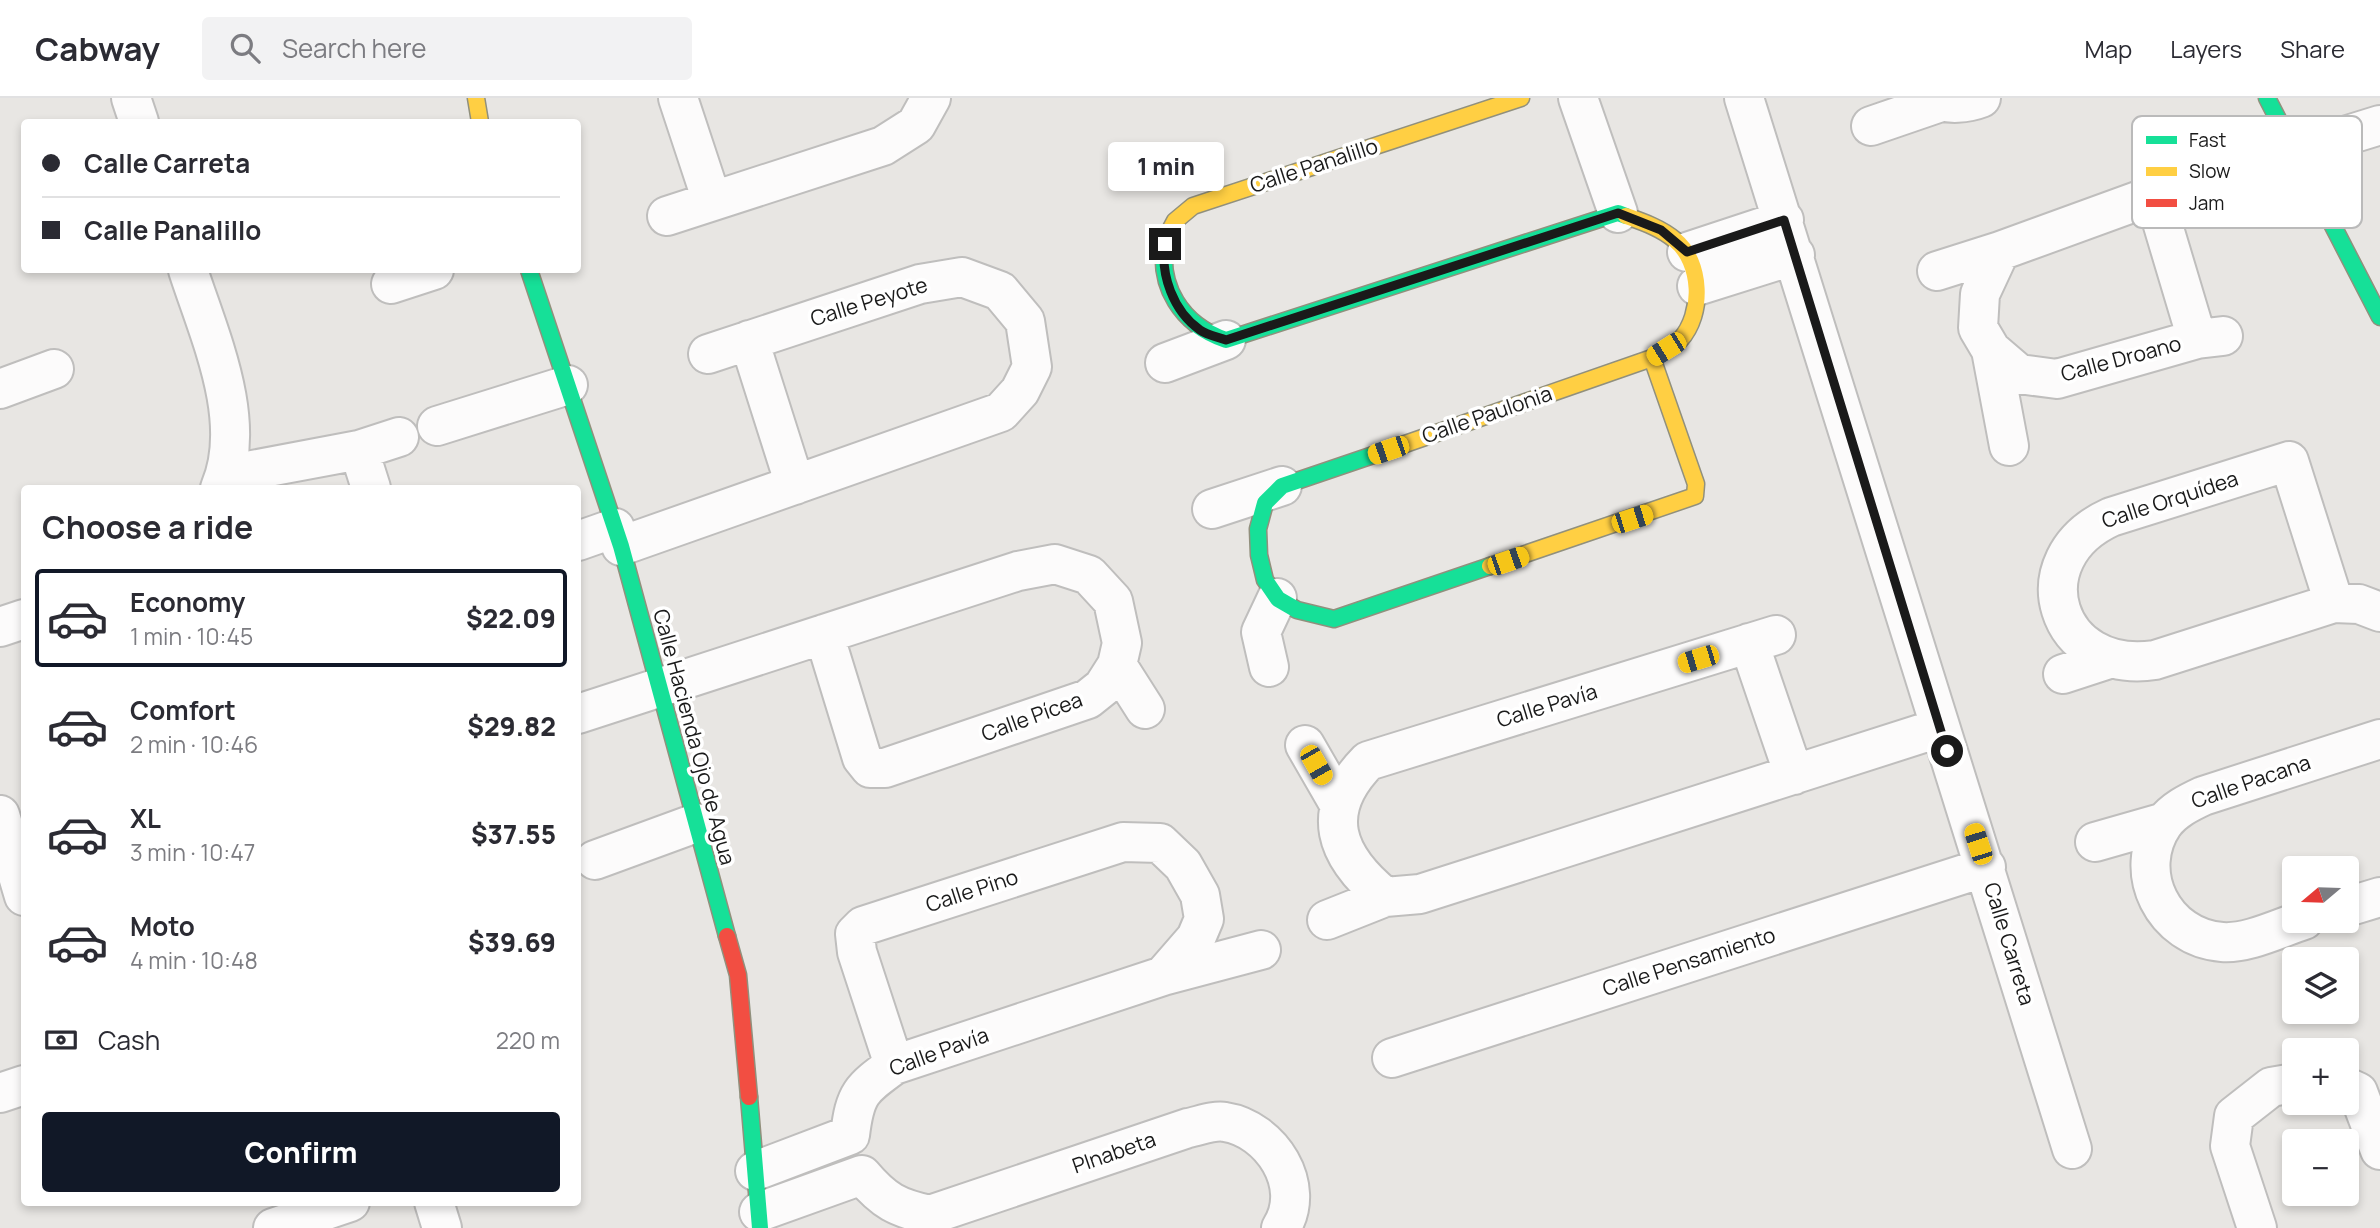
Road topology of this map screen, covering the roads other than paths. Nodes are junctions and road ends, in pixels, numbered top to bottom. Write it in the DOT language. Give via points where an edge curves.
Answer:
graph roads {
  1 [pos="131,98"];
  2 [pos="476,98"];
  3 [pos="678,98"];
  4 [pos="931,98"];
  5 [pos="1521,98"];
  6 [pos="1578,98"];
  7 [pos="1744,98"];
  8 [pos="1981,98"];
  9 [pos="2267,98"];
  10 [pos="1938,100"];
  11 [pos="2276,116"];
  12 [pos="138,119"];
  13 [pos="480,119"];
  14 [pos="2380,125"];
  15 [pos="1871,126"];
  16 [pos="2362,131"];
  17 [pos="712,201"];
  18 [pos="2132,203"];
  19 [pos="1618,213"];
  20 [pos="667,216"];
  21 [pos="2167,228"];
  22 [pos="2337,228"];
  23 [pos="1789,237"];
  24 [pos="2000,251"];
  25 [pos="1692,269"];
  26 [pos="1937,271"];
  27 [pos="189,273"];
  28 [pos="425,273"];
  29 [pos="530,273"];
  30 [pos="391,284"];
  31 [pos="2374,293"];
  32 [pos="1984,339"];
  33 [pos="749,340"];
  34 [pos="1226,340"];
  35 [pos="708,354"];
  36 [pos="1652,358"];
  37 [pos="1166,363"];
  38 [pos="54,369"];
  39 [pos="568,385"];
  40 [pos="0,389"];
  41 [pos="1052,395"];
  42 [pos="1001,412"];
  43 [pos="437,426"];
  44 [pos="399,437"];
  45 [pos="2008,446"];
  46 [pos="359,450"];
  47 [pos="223,482"];
  48 [pos="369,485"];
  49 [pos="795,485"];
  50 [pos="1282,486"];
  51 [pos="1212,509"];
  52 [pos="618,537"];
  53 [pos="581,541"];
  54 [pos="1278,598"];
  55 [pos="2334,603"];
  56 [pos="2380,612"];
  57 [pos="21,620"];
  58 [pos="0,627"];
  59 [pos="824,634"];
  60 [pos="2109,659"];
  61 [pos="1117,665"];
  62 [pos="1269,667"];
  63 [pos="2063,674"];
  64 [pos="658,686"];
  65 [pos="1145,709"];
  66 [pos="581,713"];
  67 [pos="1939,728"];
  68 [pos="2380,739"];
  69 [pos="1305,745"];
  70 [pos="1794,775"];
  71 [pos="1339,804"];
  72 [pos="2165,822"];
  73 [pos="696,823"];
  74 [pos="3,839"];
  75 [pos="2095,842"];
  76 [pos="595,860"];
  77 [pos="1986,867"];
  78 [pos="21,888"];
  79 [pos="1385,897"];
  80 [pos="2380,897"];
  81 [pos="2359,903"];
  82 [pos="1327,920"];
  83 [pos="2282,927"];
  84 [pos="1261,950"];
  85 [pos="1163,976"];
  86 [pos="1392,1058"];
  87 [pos="894,1065"];
  88 [pos="2282,1085"];
  89 [pos="21,1086"];
  90 [pos="0,1093"];
  91 [pos="2359,1095"];
  92 [pos="2072,1149"];
  93 [pos="2380,1150"];
  94 [pos="755,1171"];
  95 [pos="338,1206"];
  96 [pos="435,1206"];
  97 [pos="1290,1206"];
  98 [pos="759,1220"];
  99 [pos="932,1221"];
  100 [pos="273,1228"];
  101 [pos="442,1228"];
  102 [pos="2257,1228"];
  1 -- 12 [label="street"];
  2 -- 13 [label="street"];
  3 -- 17 [label="street"];
  4 -- 17 [label="street" via="916,125 883,145"];
  5 -- 34 [label="street, Calle Panalillo" via="1193,206 1171,225 1162,262 1167,284 1188,318 1201,330"];
  6 -- 19 [label="street"];
  7 -- 23 [label="street, Calle Carreta"];
  8 -- 10 [label="street"];
  9 -- 11 [label="street"];
  10 -- 15 [label="street"];
  14 -- 16 [label="street"];
  17 -- 20 [label="street"];
  18 -- 24 [label="street"];
  19 -- 25 [label="street" via="1661,230"];
  19 -- 34 [label="street"];
  21 -- 32 [label="street, Calle Droano" via="2210,337 2057,379 2019,374"];
  22 -- 31 [label="street"];
  23 -- 25 [label="street"];
  23 -- 67 [label="street, Calle Carreta"];
  24 -- 26 [label="street"];
  24 -- 32 [label="street" via="1980,294"];
  25 -- 36 [label="street, Calle Paulonia" via="1694,313 1680,340"];
  27 -- 47 [label="street" via="231,414"];
  28 -- 30 [label="street"];
  29 -- 39 [label="street, Calle Hacienda Ojo de Agua"];
  32 -- 45 [label="street"];
  33 -- 35 [label="street, Calle Peyote"];
  33 -- 42 [label="street, Calle Peyote" via="920,284 962,276 1000,291 1025,321 1032,367 1020,391"];
  33 -- 49 [label="street"];
  34 -- 37 [label="street"];
  36 -- 50 [label="street, Calle Paulonia"];
  36 -- 54 [label="street" via="1696,484 1695,496 1334,619 1314,616"];
  38 -- 40 [label="street"];
  39 -- 43 [label="street"];
  39 -- 52 [label="street, Calle Hacienda Ojo de Agua"];
  41 -- 42 [label="street"];
  42 -- 49 [label="street"];
  44 -- 46 [label="street"];
  46 -- 47 [label="street"];
  46 -- 48 [label="street"];
  49 -- 52 [label="street"];
  50 -- 51 [label="street, Calle Paulonia"];
  50 -- 54 [label="street" via="1264,504 1258,528 1260,563"];
  52 -- 53 [label="street"];
  52 -- 64 [label="street, Calle Hacienda Ojo de Agua"];
  54 -- 62 [label="street" via="1261,632"];
  55 -- 56 [label="street, Calle Orquídea" via="2359,604"];
  55 -- 60 [label="street, Calle Orquídea" via="2155,660"];
  55 -- 60 [label="street, Calle Orquídea" via="2289,461 2111,517 2090,527 2073,543 2062,564 2061,610 2072,632"];
  57 -- 58 [label="street"];
  59 -- 61 [label="street" via="1018,571 1055,564 1089,575 1113,601 1122,643"];
  59 -- 61 [label="street, Calle Pícea" via="862,758 870,768 885,768 1072,706 1103,687"];
  59 -- 64 [label="street"];
  60 -- 63 [label="street"];
  61 -- 65 [label="street"];
  64 -- 66 [label="street"];
  64 -- 73 [label="street, Calle Hacienda Ojo de Agua"];
  67 -- 70 [label="street"];
  67 -- 77 [label="street, Calle Carreta"];
  68 -- 72 [label="street, Calle Pacana" via="2203,796 2182,806"];
  69 -- 71 [label="street"];
  70 -- 71 [label="street, Calle Pavía" via="1763,639 1368,761 1350,780"];
  70 -- 79 [label="street" via="1420,894"];
  71 -- 79 [label="street" via="1341,842 1362,878"];
  72 -- 75 [label="street"];
  72 -- 83 [label="street" via="2154,842 2153,889 2163,910 2180,928 2224,942"];
  73 -- 76 [label="street"];
  73 -- 94 [label="street, Calle Hacienda Ojo de Agua" via="738,975"];
  74 -- 78 [label="street"];
  77 -- 86 [label="street, Calle Pensamiento"];
  77 -- 92 [label="street, Calle Carreta"];
  79 -- 82 [label="street"];
  80 -- 81 [label="street"];
  84 -- 85 [label="street, Calle Pavía"];
  85 -- 87 [label="street, Calle Pavía"];
  85 -- 87 [label="street, Calle Pino" via="1196,938 1204,919 1200,895 1183,865 1160,843 1123,842 863,926 855,934 857,952"];
  87 -- 94 [label="street, Calle Pavía" via="863,1087 853,1110 850,1135"];
  88 -- 102 [label="street" via="2271,1087 2234,1116 2230,1146"];
  89 -- 90 [label="street"];
  91 -- 93 [label="street"];
  94 -- 98 [label="street, Calle Hacienda Ojo de Agua"];
  95 -- 100 [label="street"];
  96 -- 101 [label="street"];
  97 -- 99 [label="street, PInabeta" via="1258,1133 1224,1121 1188,1128"];
  98 -- 99 [label="street" via="862,1175 880,1196"];
}
